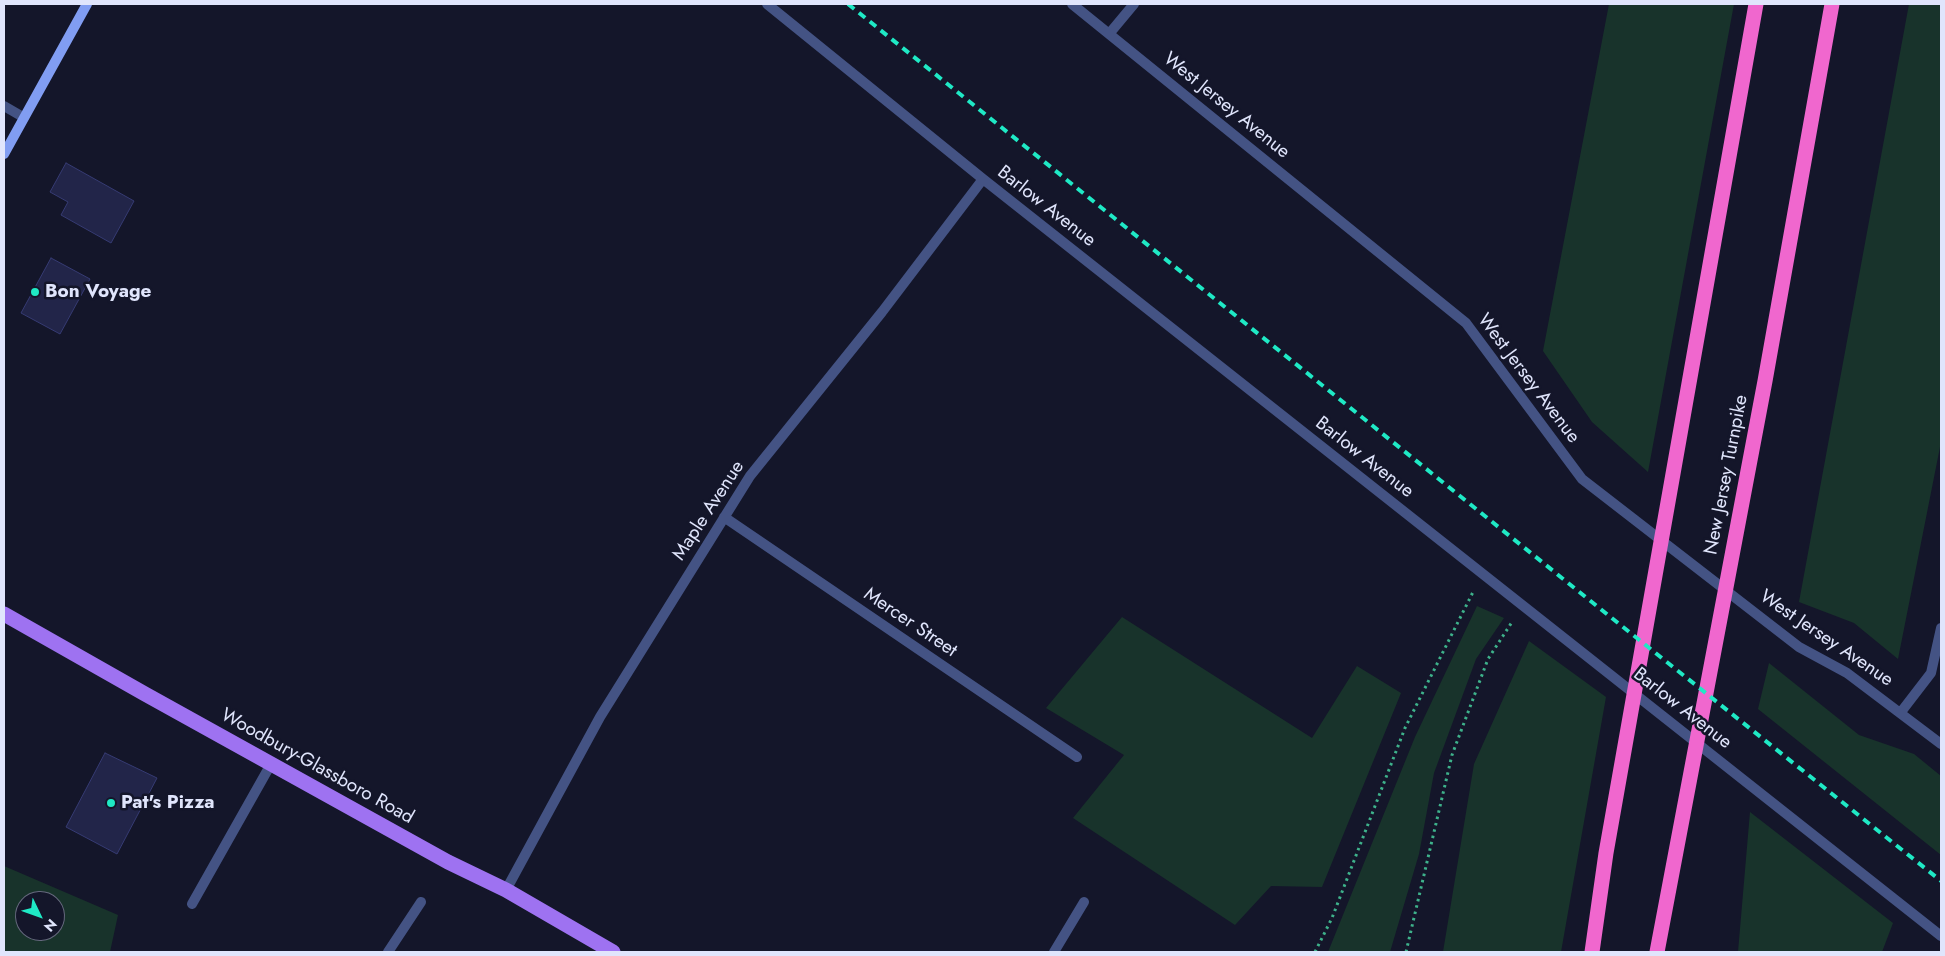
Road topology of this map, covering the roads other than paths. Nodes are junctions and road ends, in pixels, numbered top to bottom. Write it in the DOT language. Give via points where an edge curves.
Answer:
graph roads {
  1 [pos="87,4"];
  2 [pos="768,4"];
  3 [pos="1072,4"];
  4 [pos="1134,4"];
  5 [pos="1756,4"];
  6 [pos="1832,4"];
  7 [pos="1109,34"];
  8 [pos="4,106"];
  9 [pos="24,117"];
  10 [pos="4,154"];
  11 [pos="983,179"];
  12 [pos="724,517"];
  13 [pos="4,614"];
  14 [pos="1941,628"];
  15 [pos="1901,712"];
  16 [pos="1941,744"];
  17 [pos="1077,757"];
  18 [pos="271,764"];
  19 [pos="506,890"];
  20 [pos="421,902"];
  21 [pos="1084,902"];
  22 [pos="192,904"];
  23 [pos="1941,936"];
  24 [pos="388,952"];
  25 [pos="613,952"];
  26 [pos="1054,952"];
  27 [pos="1592,952"];
  28 [pos="1657,952"];
  1 -- 9 [label="main road"];
  2 -- 11 [label="street, Barlow Avenue"];
  3 -- 7 [label="street, West Jersey Avenue"];
  4 -- 7 [label="street"];
  5 -- 27 [label="highway" via="1606,853"];
  6 -- 28 [label="highway, New Jersey Turnpike"];
  7 -- 15 [label="street, West Jersey Avenue" via="1466,323 1582,479 1799,647 1848,673"];
  8 -- 9 [label="street"];
  9 -- 10 [label="main road"];
  11 -- 12 [label="street, Maple Avenue" via="882,312 750,476"];
  11 -- 23 [label="street, Barlow Avenue"];
  12 -- 17 [label="street, Mercer Street"];
  12 -- 19 [label="street, Maple Avenue" via="600,717"];
  13 -- 18 [label="main road, Woodbury-Glassboro Road"];
  14 -- 15 [label="street" via="1931,673"];
  15 -- 16 [label="street, West Jersey Avenue"];
  18 -- 19 [label="main road, Woodbury-Glassboro Road" via="448,862"];
  18 -- 22 [label="street"];
  19 -- 25 [label="main road, Woodbury-Glassboro Road"];
  20 -- 24 [label="street"];
  21 -- 26 [label="street"];
}
